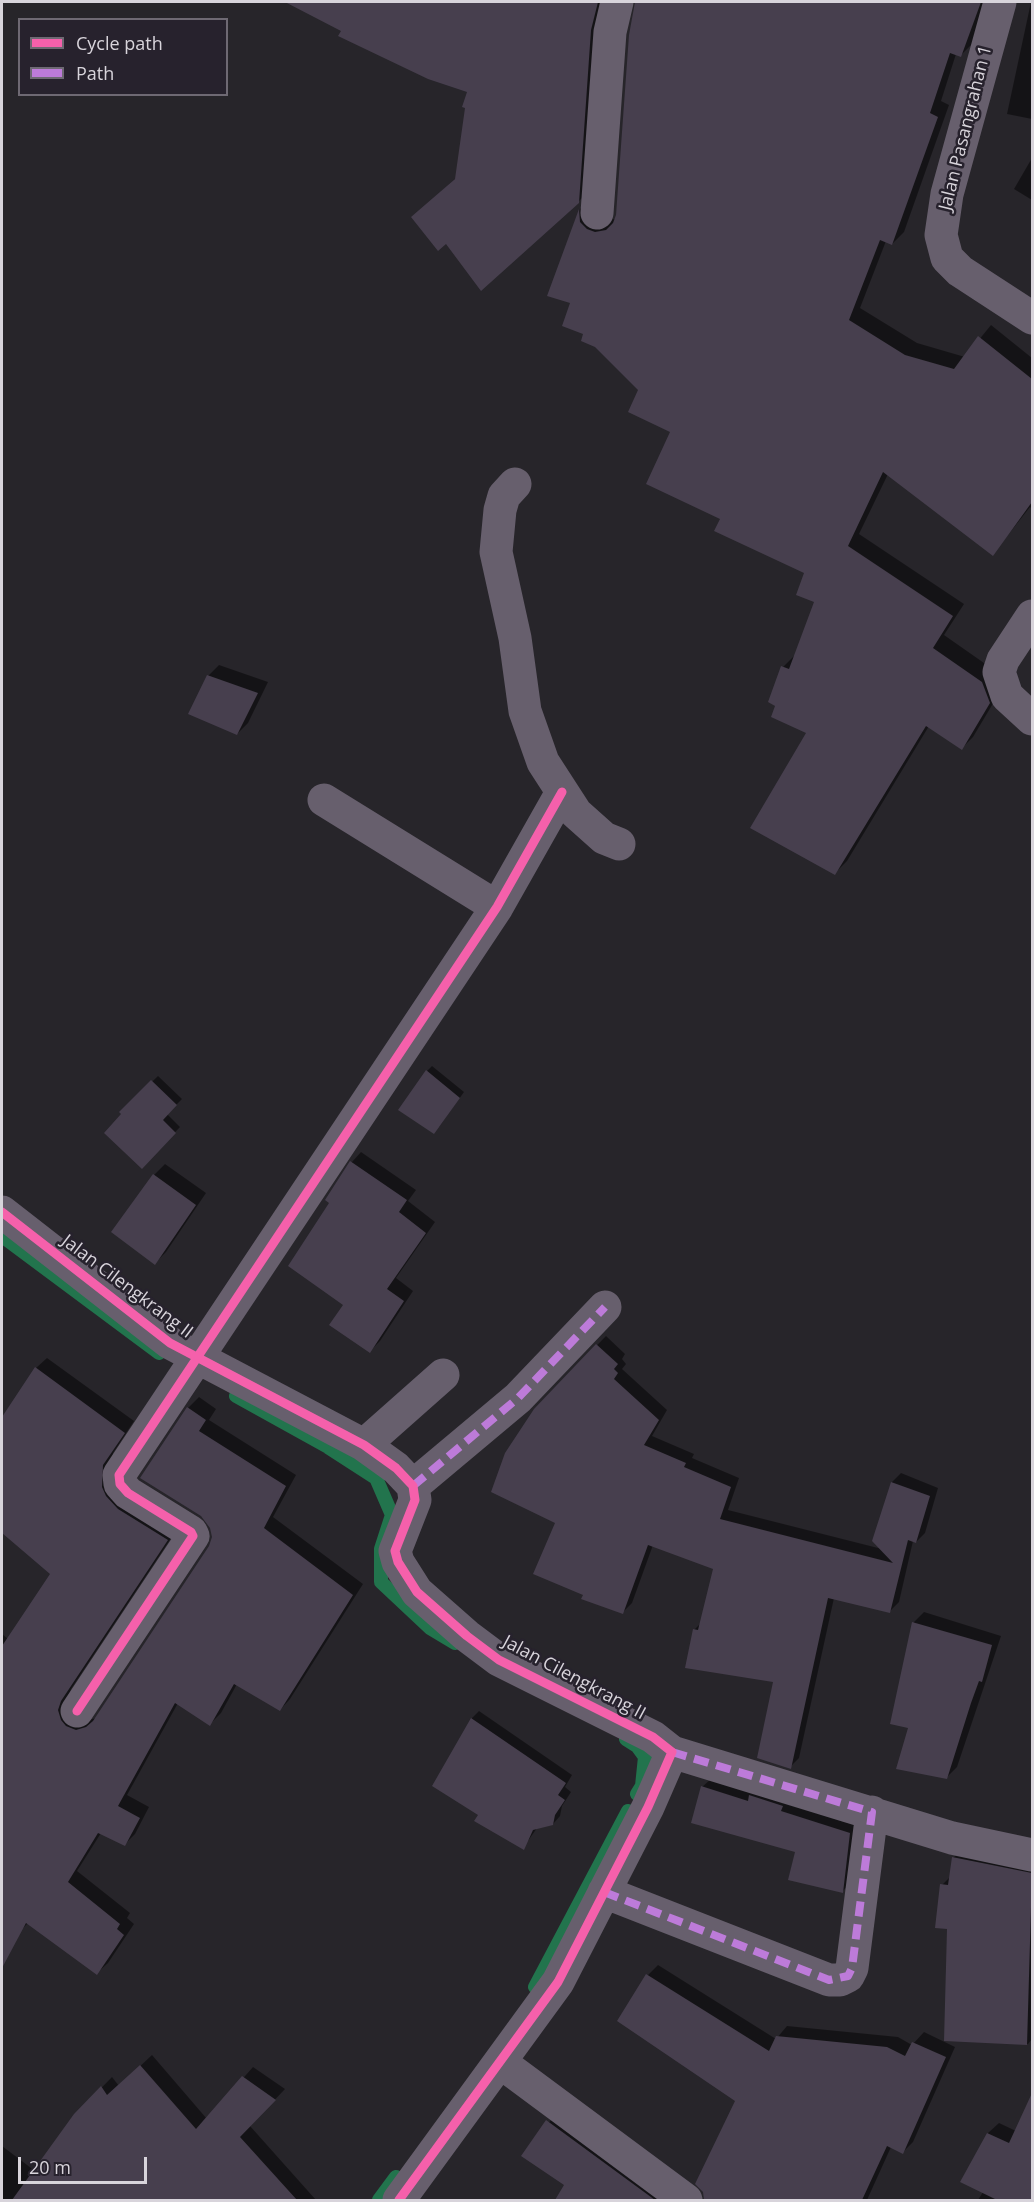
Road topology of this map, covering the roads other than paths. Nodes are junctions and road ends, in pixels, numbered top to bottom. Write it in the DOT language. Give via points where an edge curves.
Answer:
graph roads {
  1 [pos="617,2"];
  2 [pos="1000,2"];
  3 [pos="597,213"];
  4 [pos="1032,318"];
  5 [pos="515,484"];
  6 [pos="1032,616"];
  7 [pos="1032,719"];
  8 [pos="562,792"];
  9 [pos="324,800"];
  10 [pos="619,844"];
  11 [pos="497,907"];
  12 [pos="2,1212"];
  13 [pos="604,1308"];
  14 [pos="196,1358"];
  15 [pos="444,1375"];
  16 [pos="364,1445"];
  17 [pos="413,1486"];
  18 [pos="77,1711"];
  19 [pos="672,1752"];
  20 [pos="872,1812"];
  21 [pos="1032,1851"];
  22 [pos="604,1892"];
  23 [pos="500,2062"];
  24 [pos="399,2200"];
  25 [pos="686,2200"];
  1 -- 3 [label="street" via="609,42"];
  2 -- 4 [label="street, Jalan Pasangrahan 1" via="946,194 942,248 960,271"];
  5 -- 8 [label="street" via="504,496 496,528 499,575 515,638 525,711 543,762"];
  6 -- 7 [label="street" via="999,672 1007,696"];
  8 -- 10 [label="street" via="590,828"];
  8 -- 11 [label="street"];
  9 -- 11 [label="street"];
  11 -- 14 [label="street"];
  12 -- 14 [label="street, Jalan Cilengkrang II" via="170,1343"];
  13 -- 17 [label="street" via="518,1398"];
  14 -- 16 [label="street, Jalan Cilengkrang II"];
  14 -- 18 [label="street" via="119,1475 120,1484 128,1493 193,1536"];
  15 -- 16 [label="street"];
  16 -- 17 [label="street, Jalan Cilengkrang II"];
  17 -- 19 [label="street, Jalan Cilengkrang II" via="414,1505 395,1551 417,1592 498,1660 653,1737"];
  19 -- 20 [label="street"];
  19 -- 22 [label="street"];
  20 -- 21 [label="street" via="951,1838"];
  20 -- 22 [label="street" via="852,1968 840,1980 829,1980"];
  22 -- 23 [label="street" via="558,1982"];
  23 -- 24 [label="street"];
  23 -- 25 [label="street"];
}
